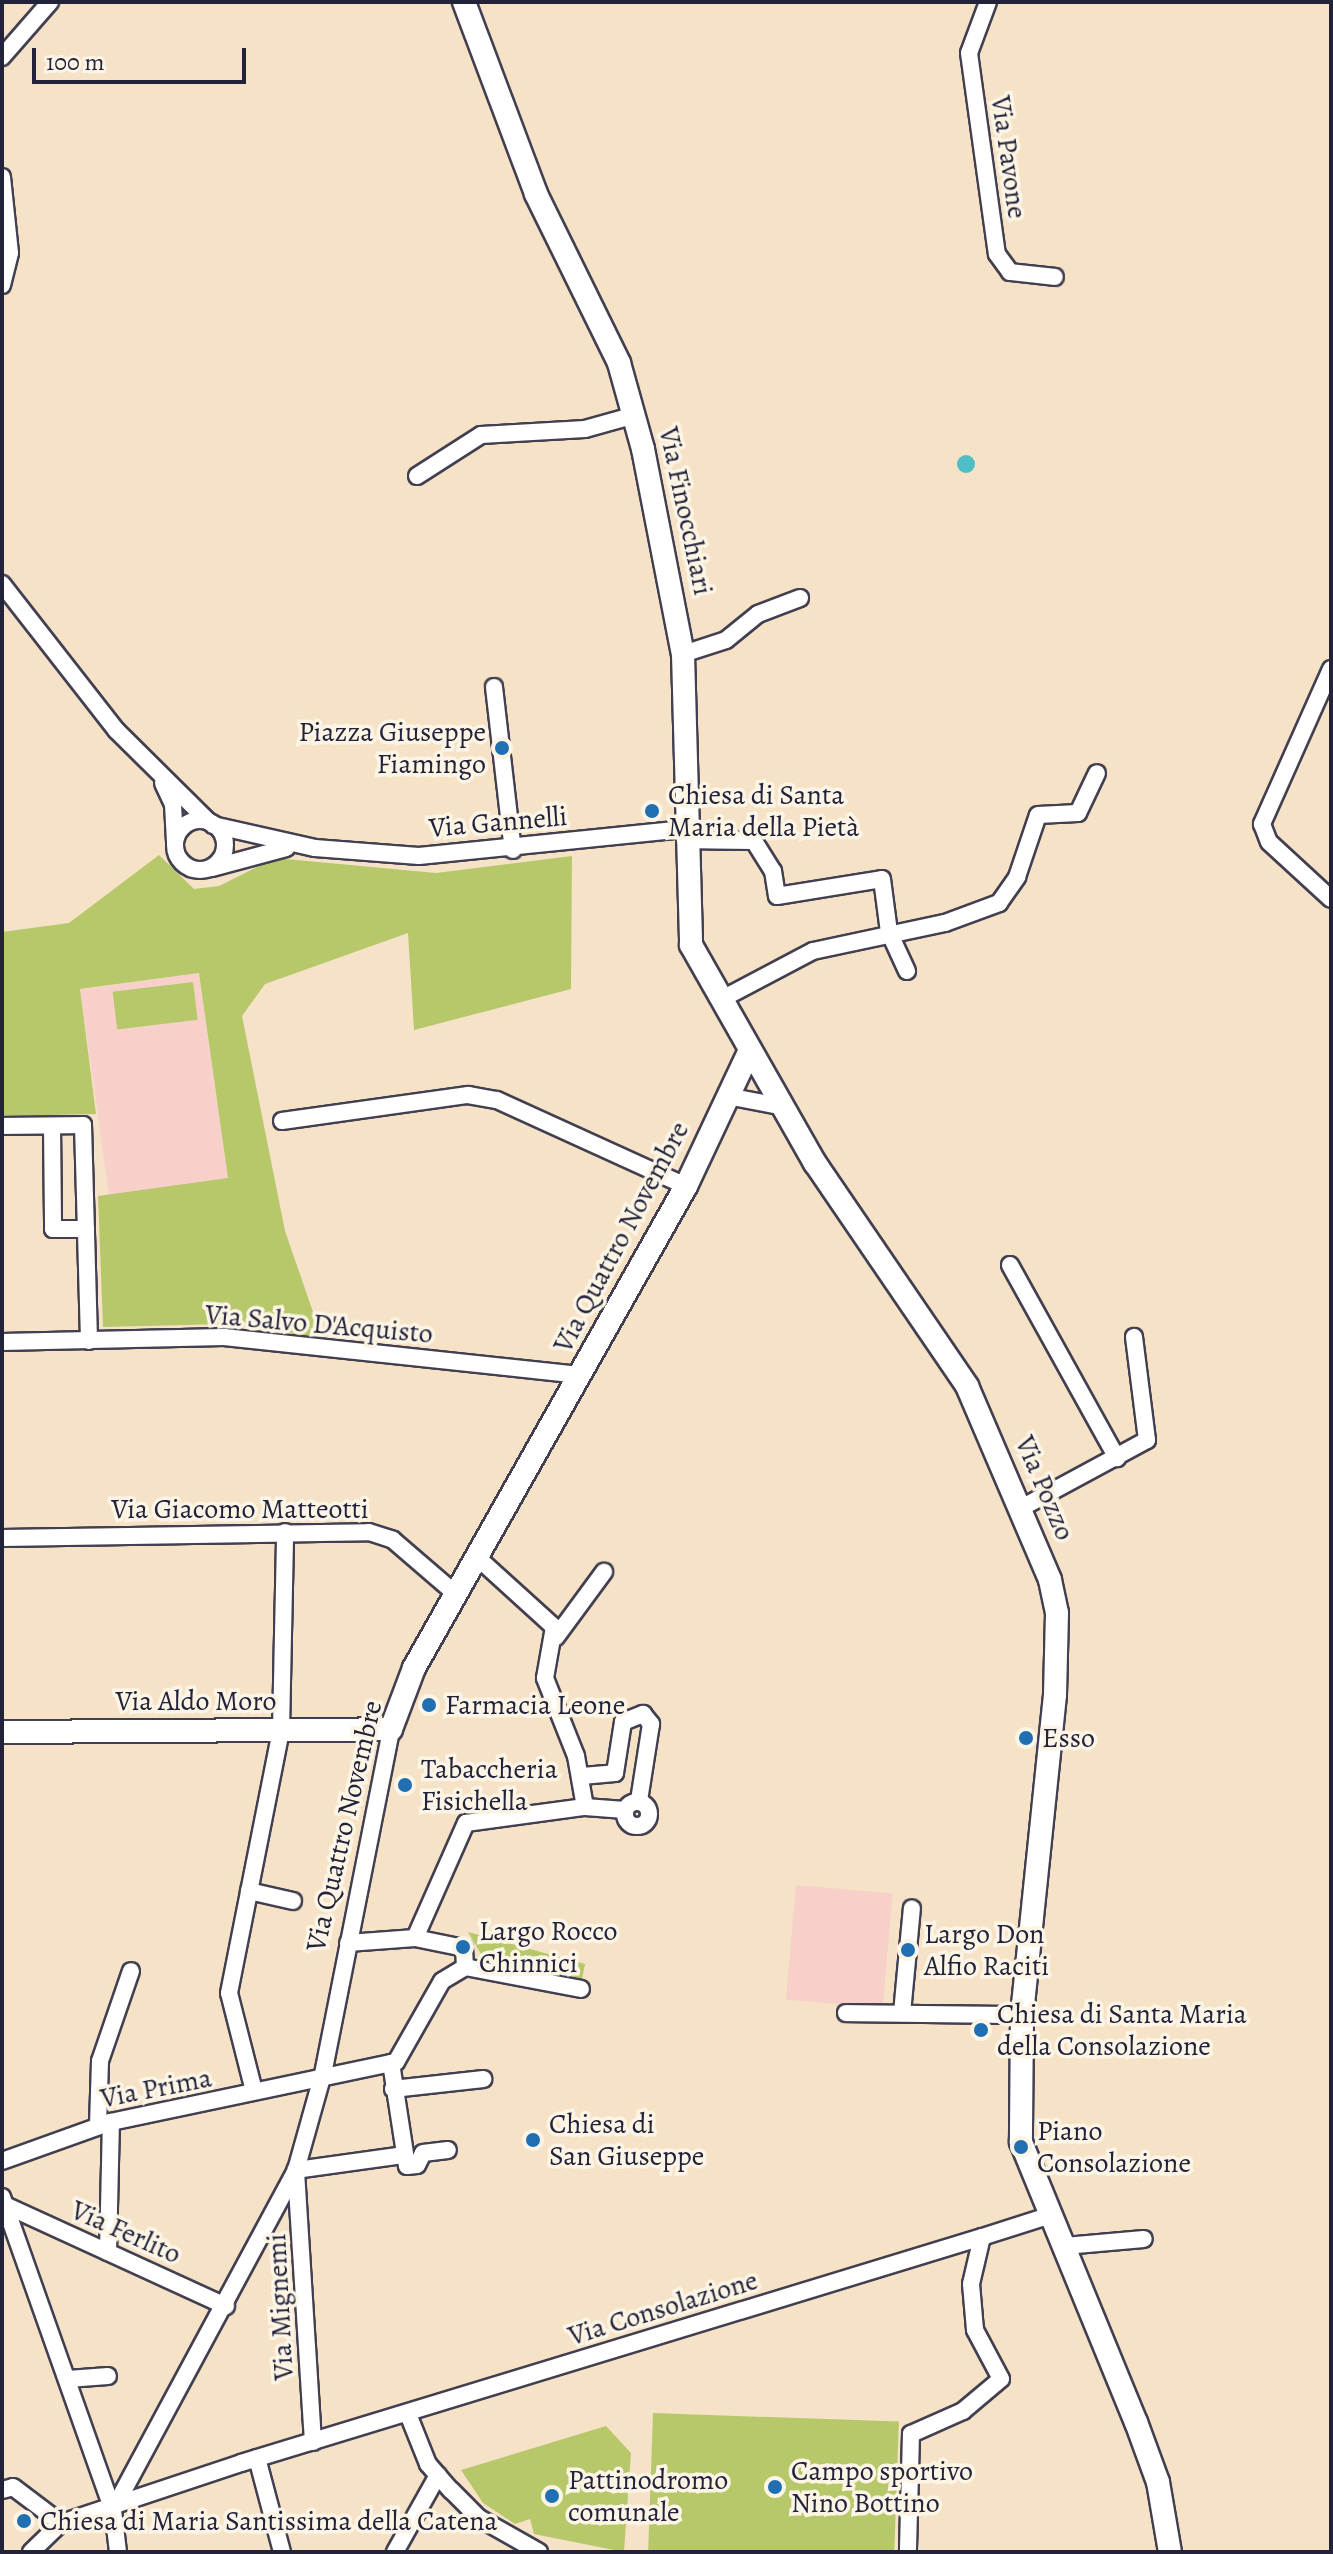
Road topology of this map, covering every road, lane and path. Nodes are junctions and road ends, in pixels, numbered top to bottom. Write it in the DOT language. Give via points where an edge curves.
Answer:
graph roads {
  1 [pos="50,2"];
  2 [pos="988,2"];
  3 [pos="470,9"];
  4 [pos="2,57"];
  5 [pos="2,177"];
  6 [pos="1055,277"];
  7 [pos="2,285"];
  8 [pos="635,415"];
  9 [pos="417,476"];
  10 [pos="2,584"];
  11 [pos="800,598"];
  12 [pos="683,654"];
  13 [pos="1331,669"];
  14 [pos="494,687"];
  15 [pos="150,766"];
  16 [pos="1097,773"];
  17 [pos="211,823"];
  18 [pos="685,834"];
  19 [pos="175,841"];
  20 [pos="315,848"];
  21 [pos="513,850"];
  22 [pos="205,870"];
  23 [pos="1331,899"];
  24 [pos="889,932"];
  25 [pos="907,971"];
  26 [pos="720,1000"];
  27 [pos="749,1052"];
  28 [pos="727,1096"];
  29 [pos="784,1107"];
  30 [pos="282,1121"];
  31 [pos="2,1126"];
  32 [pos="52,1126"];
  33 [pos="686,1186"];
  34 [pos="86,1229"];
  35 [pos="1010,1265"];
  36 [pos="1134,1337"];
  37 [pos="89,1341"];
  38 [pos="2,1342"];
  39 [pos="582,1375"];
  40 [pos="1117,1458"];
  41 [pos="1023,1507"];
  42 [pos="285,1532"];
  43 [pos="2,1538"];
  44 [pos="479,1559"];
  45 [pos="604,1572"];
  46 [pos="457,1595"];
  47 [pos="556,1637"];
  48 [pos="391,1729"];
  49 [pos="281,1730"];
  50 [pos="2,1732"];
  51 [pos="582,1776"];
  52 [pos="585,1807"];
  53 [pos="249,1891"];
  54 [pos="293,1901"];
  55 [pos="912,1908"];
  56 [pos="415,1938"];
  57 [pos="348,1943"];
  58 [pos="465,1967"];
  59 [pos="131,1971"];
  60 [pos="581,1989"];
  61 [pos="846,2013"];
  62 [pos="902,2013"];
  63 [pos="1022,2015"];
  64 [pos="391,2063"];
  65 [pos="323,2074"];
  66 [pos="483,2079"];
  67 [pos="393,2089"];
  68 [pos="254,2091"];
  69 [pos="104,2124"];
  70 [pos="448,2150"];
  71 [pos="404,2155"];
  72 [pos="2,2161"];
  73 [pos="296,2170"];
  74 [pos="3,2201"];
  75 [pos="1051,2215"];
  76 [pos="982,2237"];
  77 [pos="1144,2239"];
  78 [pos="1065,2246"];
  79 [pos="108,2252"];
  80 [pos="226,2306"];
  81 [pos="108,2376"];
  82 [pos="68,2379"];
  83 [pos="408,2414"];
  84 [pos="313,2442"];
  85 [pos="257,2458"];
  86 [pos="438,2475"];
  87 [pos="2,2490"];
  88 [pos="113,2510"];
  89 [pos="61,2523"];
  90 [pos="528,2550"];
  91 [pos="31,2552"];
  92 [pos="118,2552"];
  93 [pos="282,2552"];
  94 [pos="395,2552"];
  95 [pos="908,2552"];
  96 [pos="1170,2552"];
  1 -- 4 [label="street"];
  2 -- 6 [label="street, Via Pavone" via="971,43 970,72 997,254 1010,272"];
  3 -- 8 [label="street, Via Finocchiari" via="536,194 619,363"];
  5 -- 7 [label="street" via="10,253"];
  8 -- 9 [label="street" via="585,429 481,435"];
  8 -- 12 [label="street, Via Finocchiari"];
  10 -- 15 [label="street"];
  11 -- 12 [label="street"];
  12 -- 18 [label="street, Via Finocchiari"];
  13 -- 23 [label="street" via="1262,824 1269,842"];
  14 -- 21 [label="street"];
  15 -- 17 [label="street"];
  15 -- 19 [label="street" via="173,804"];
  16 -- 24 [label="street" via="1078,813 1038,815 1017,877 999,903 945,923"];
  17 -- 19 [label="street" via="192,822"];
  17 -- 20 [label="street, Via Gannelli"];
  17 -- 22 [label="street" via="224,850"];
  18 -- 21 [label="street, Via Gannelli"];
  18 -- 24 [label="street, Via Gannelli" via="754,841 773,871 777,896 882,879"];
  18 -- 26 [label="street, Via Finocchiari" via="688,929"];
  19 -- 22 [label="street" via="179,860"];
  20 -- 21 [label="street, Via Gannelli" via="419,856"];
  20 -- 22 [label="street, Via Gannelli" via="270,848"];
  24 -- 25 [label="street"];
  24 -- 26 [label="street" via="813,951"];
  26 -- 27 [label="street, Via Finocchiari"];
  27 -- 28 [label="street, Via Quattro Novembre"];
  27 -- 29 [label="street, Via Pozzo"];
  28 -- 29 [label="street"];
  28 -- 33 [label="street, Via Quattro Novembre"];
  29 -- 41 [label="street, Via Pozzo" via="967,1386"];
  30 -- 33 [label="street" via="468,1095 497,1100"];
  31 -- 32 [label="street"];
  32 -- 34 [label="street" via="83,1125"];
  32 -- 34 [label="street" via="53,1229"];
  33 -- 39 [label="street, Via Quattro Novembre"];
  34 -- 37 [label="street"];
  35 -- 40 [label="street"];
  36 -- 40 [label="street" via="1147,1440"];
  37 -- 38 [label="street, Via Salvo D'Acquisto"];
  37 -- 39 [label="street, Via Salvo D'Acquisto" via="224,1337"];
  39 -- 44 [label="street, Via Quattro Novembre"];
  40 -- 41 [label="street"];
  41 -- 63 [label="street, Via Pozzo" via="1050,1580 1057,1626"];
  42 -- 43 [label="street, Via Giacomo Matteotti"];
  42 -- 46 [label="street, Via Giacomo Matteotti" via="380,1534"];
  42 -- 49 [label="street"];
  44 -- 46 [label="street, Via Quattro Novembre"];
  44 -- 47 [label="street" via="554,1627"];
  45 -- 47 [label="street"];
  46 -- 48 [label="street, Via Quattro Novembre" via="414,1668"];
  47 -- 51 [label="street" via="545,1678"];
  48 -- 49 [label="street, Via Aldo Moro"];
  48 -- 57 [label="street, Via Quattro Novembre"];
  49 -- 50 [label="street, Via Aldo Moro"];
  49 -- 53 [label="street"];
  51 -- 52 [label="street"];
  51 -- 52 [label="street" via="615,1773 623,1722 643,1714 651,1724 632,1806"];
  52 -- 56 [label="street" via="466,1823"];
  53 -- 54 [label="street"];
  53 -- 68 [label="street" via="229,1993"];
  55 -- 62 [label="street"];
  56 -- 57 [label="street"];
  56 -- 58 [label="street" via="464,1948"];
  57 -- 65 [label="street, Via Quattro Novembre"];
  58 -- 60 [label="street"];
  58 -- 64 [label="street" via="442,1981"];
  59 -- 69 [label="street" via="100,2061"];
  61 -- 62 [label="street"];
  62 -- 63 [label="street"];
  63 -- 75 [label="street, Via Pozzo" via="1021,2142"];
  64 -- 65 [label="street, Via Prima"];
  64 -- 67 [label="street"];
  65 -- 68 [label="street, Via Prima"];
  65 -- 73 [label="street, Via Quattro Novembre"];
  66 -- 67 [label="street"];
  67 -- 71 [label="street"];
  68 -- 69 [label="street, Via Prima"];
  69 -- 72 [label="street, Via Prima"];
  69 -- 79 [label="street"];
  70 -- 71 [label="street" via="423,2153 417,2165 407,2166"];
  71 -- 73 [label="street"];
  73 -- 80 [label="street, Via Quattro Novembre"];
  73 -- 84 [label="street, Via Mignemi"];
  74 -- 79 [label="street, Via Ferlito"];
  74 -- 82 [label="street"];
  75 -- 76 [label="street, Via Consolazione"];
  75 -- 78 [label="street, Via Pozzo"];
  76 -- 83 [label="street, Via Consolazione"];
  76 -- 95 [label="street" via="971,2284 975,2330 1001,2379 963,2411 911,2434"];
  77 -- 78 [label="street"];
  78 -- 96 [label="street, Via Pozzo" via="1158,2482"];
  79 -- 80 [label="street, Via Ferlito"];
  80 -- 88 [label="street, Via Quattro Novembre"];
  81 -- 82 [label="street"];
  82 -- 88 [label="street"];
  83 -- 84 [label="street, Via Consolazione"];
  83 -- 86 [label="street"];
  84 -- 85 [label="street, Via Consolazione"];
  85 -- 88 [label="street, Via Consolazione"];
  85 -- 93 [label="street"];
  86 -- 90 [label="street" via="479,2518"];
  86 -- 94 [label="street"];
  87 -- 89 [label="street" via="13,2487"];
  88 -- 89 [label="street, Via Consolazione"];
  88 -- 92 [label="street"];
  89 -- 91 [label="street"];
}
